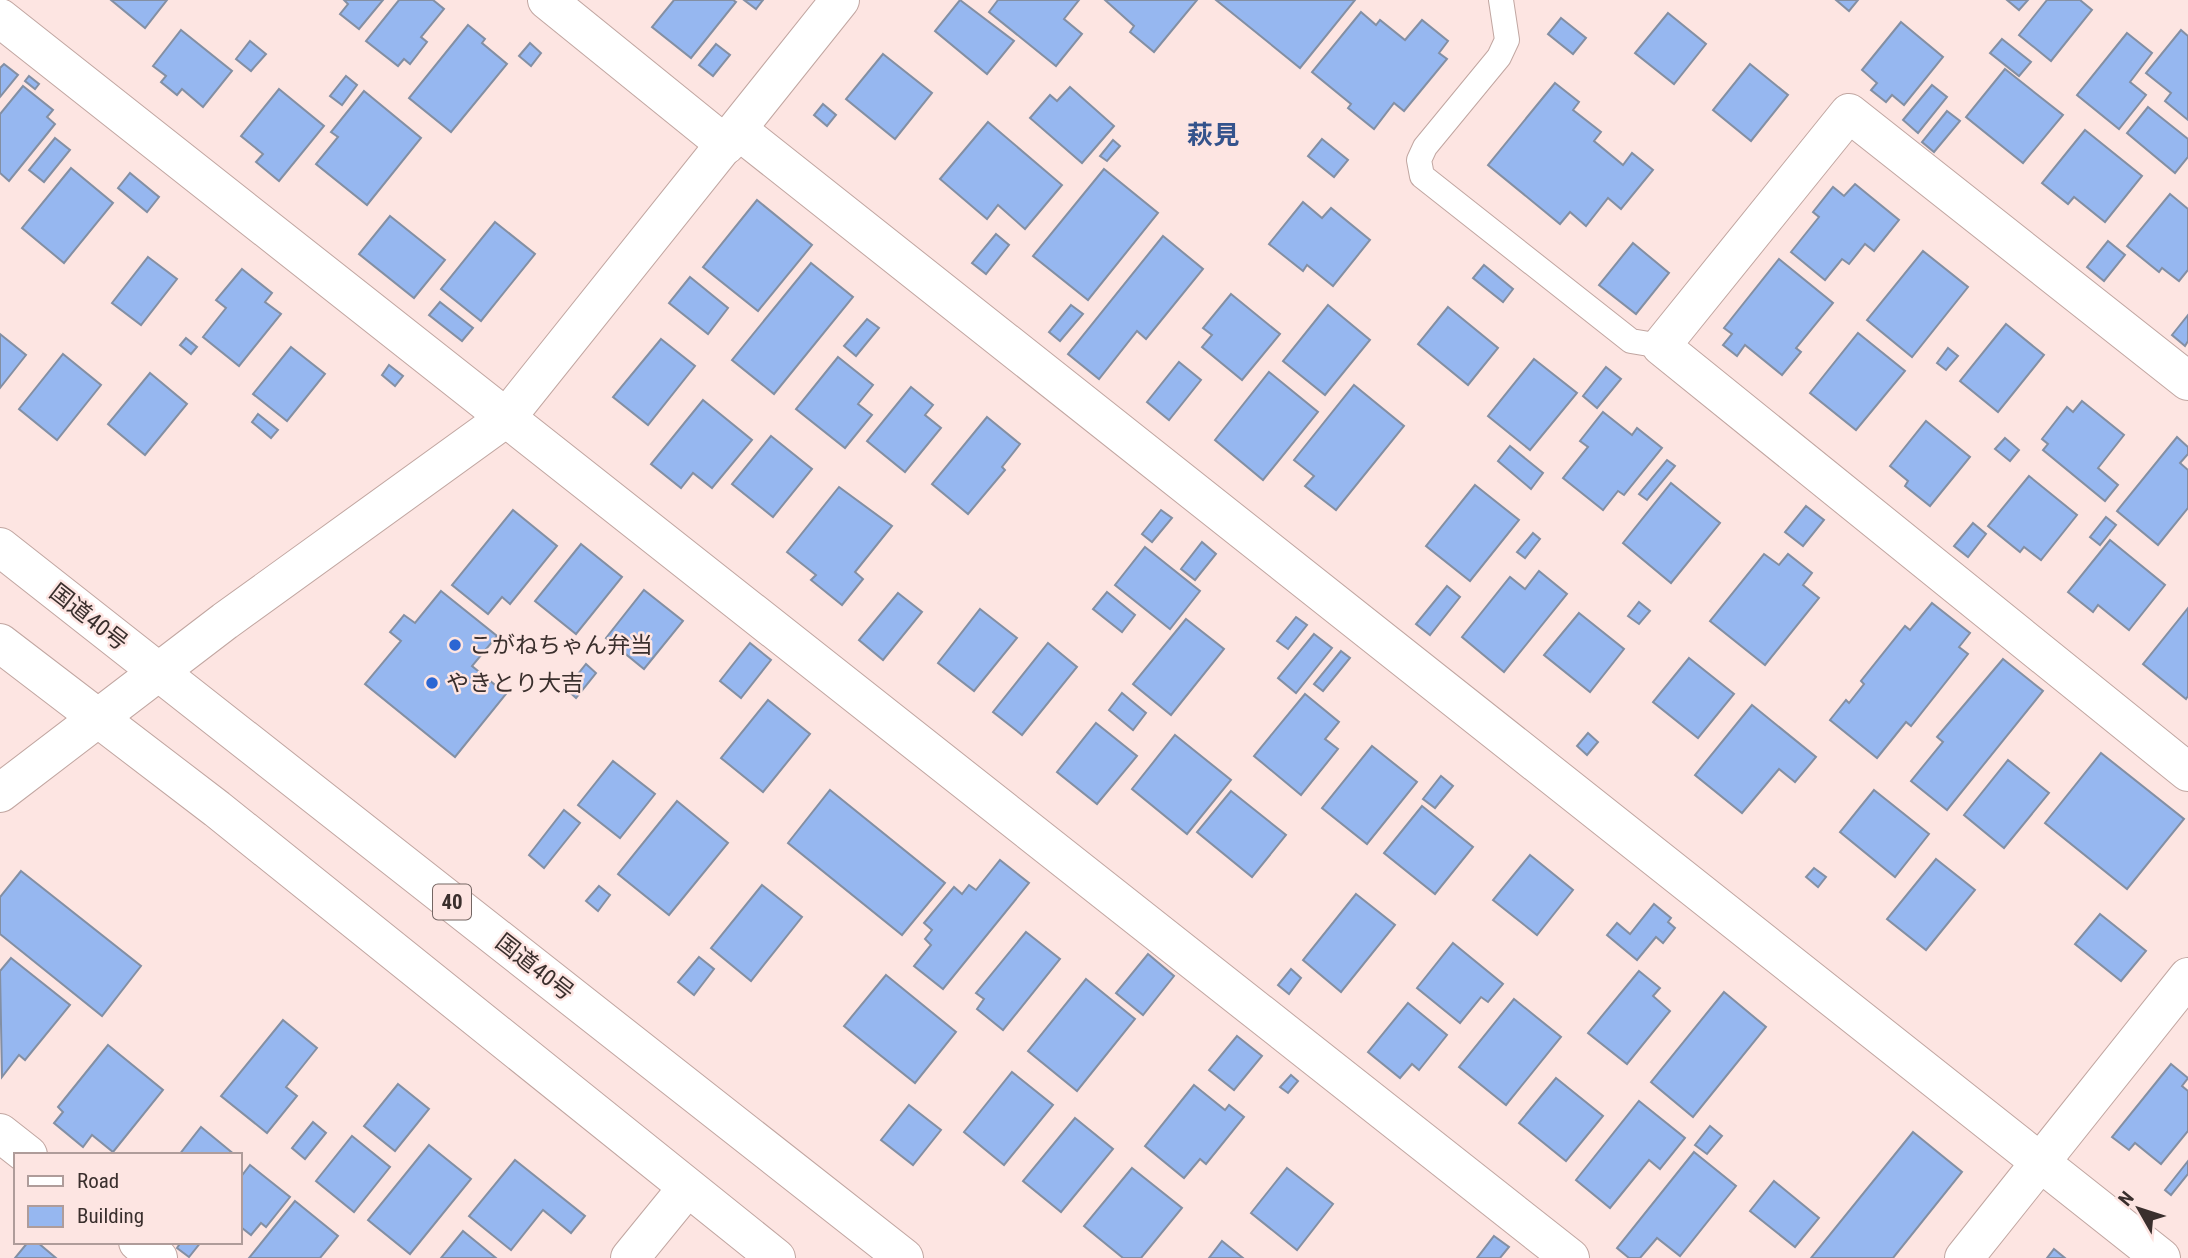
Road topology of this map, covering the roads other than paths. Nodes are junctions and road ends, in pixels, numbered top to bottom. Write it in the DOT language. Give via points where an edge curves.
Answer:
graph roads {
  1 [pos="547,0"];
  2 [pos="840,0"];
  3 [pos="1501,0"];
  4 [pos="0,18"];
  5 [pos="732,138"];
  6 [pos="1661,346"];
  7 [pos="2188,381"];
  8 [pos="506,418"];
  9 [pos="0,547"];
  10 [pos="0,643"];
  11 [pos="159,672"];
  12 [pos="97,718"];
  13 [pos="2188,772"];
  14 [pos="0,793"];
  15 [pos="2188,977"];
  16 [pos="0,1133"];
  17 [pos="25,1153"];
  18 [pos="2040,1164"];
  19 [pos="687,1188"];
  20 [pos="140,1244"];
  21 [pos="158,1258"];
  22 [pos="630,1258"];
  23 [pos="776,1258"];
  24 [pos="904,1258"];
  25 [pos="1570,1258"];
  26 [pos="1964,1258"];
  27 [pos="2161,1258"];
  1 -- 5 [label="main road"];
  2 -- 5 [label="main road"];
  3 -- 6 [label="lane" via="1507,40 1499,57 1425,147 1419,160 1422,176 1631,341"];
  4 -- 8 [label="main road"];
  5 -- 8 [label="main road"];
  5 -- 18 [label="main road"];
  6 -- 7 [label="main road" via="1849,113"];
  6 -- 13 [label="main road"];
  8 -- 11 [label="main road"];
  8 -- 25 [label="main road"];
  9 -- 11 [label="main road, 国道40号 / 40"];
  10 -- 12 [label="main road"];
  11 -- 12 [label="main road"];
  11 -- 24 [label="main road, 国道40号 / 40"];
  12 -- 14 [label="main road"];
  12 -- 19 [label="main road" via="217,808"];
  15 -- 18 [label="main road"];
  16 -- 17 [label="main road"];
  18 -- 26 [label="main road"];
  18 -- 27 [label="main road"];
  19 -- 22 [label="main road"];
  19 -- 23 [label="main road"];
  20 -- 21 [label="main road"];
}
